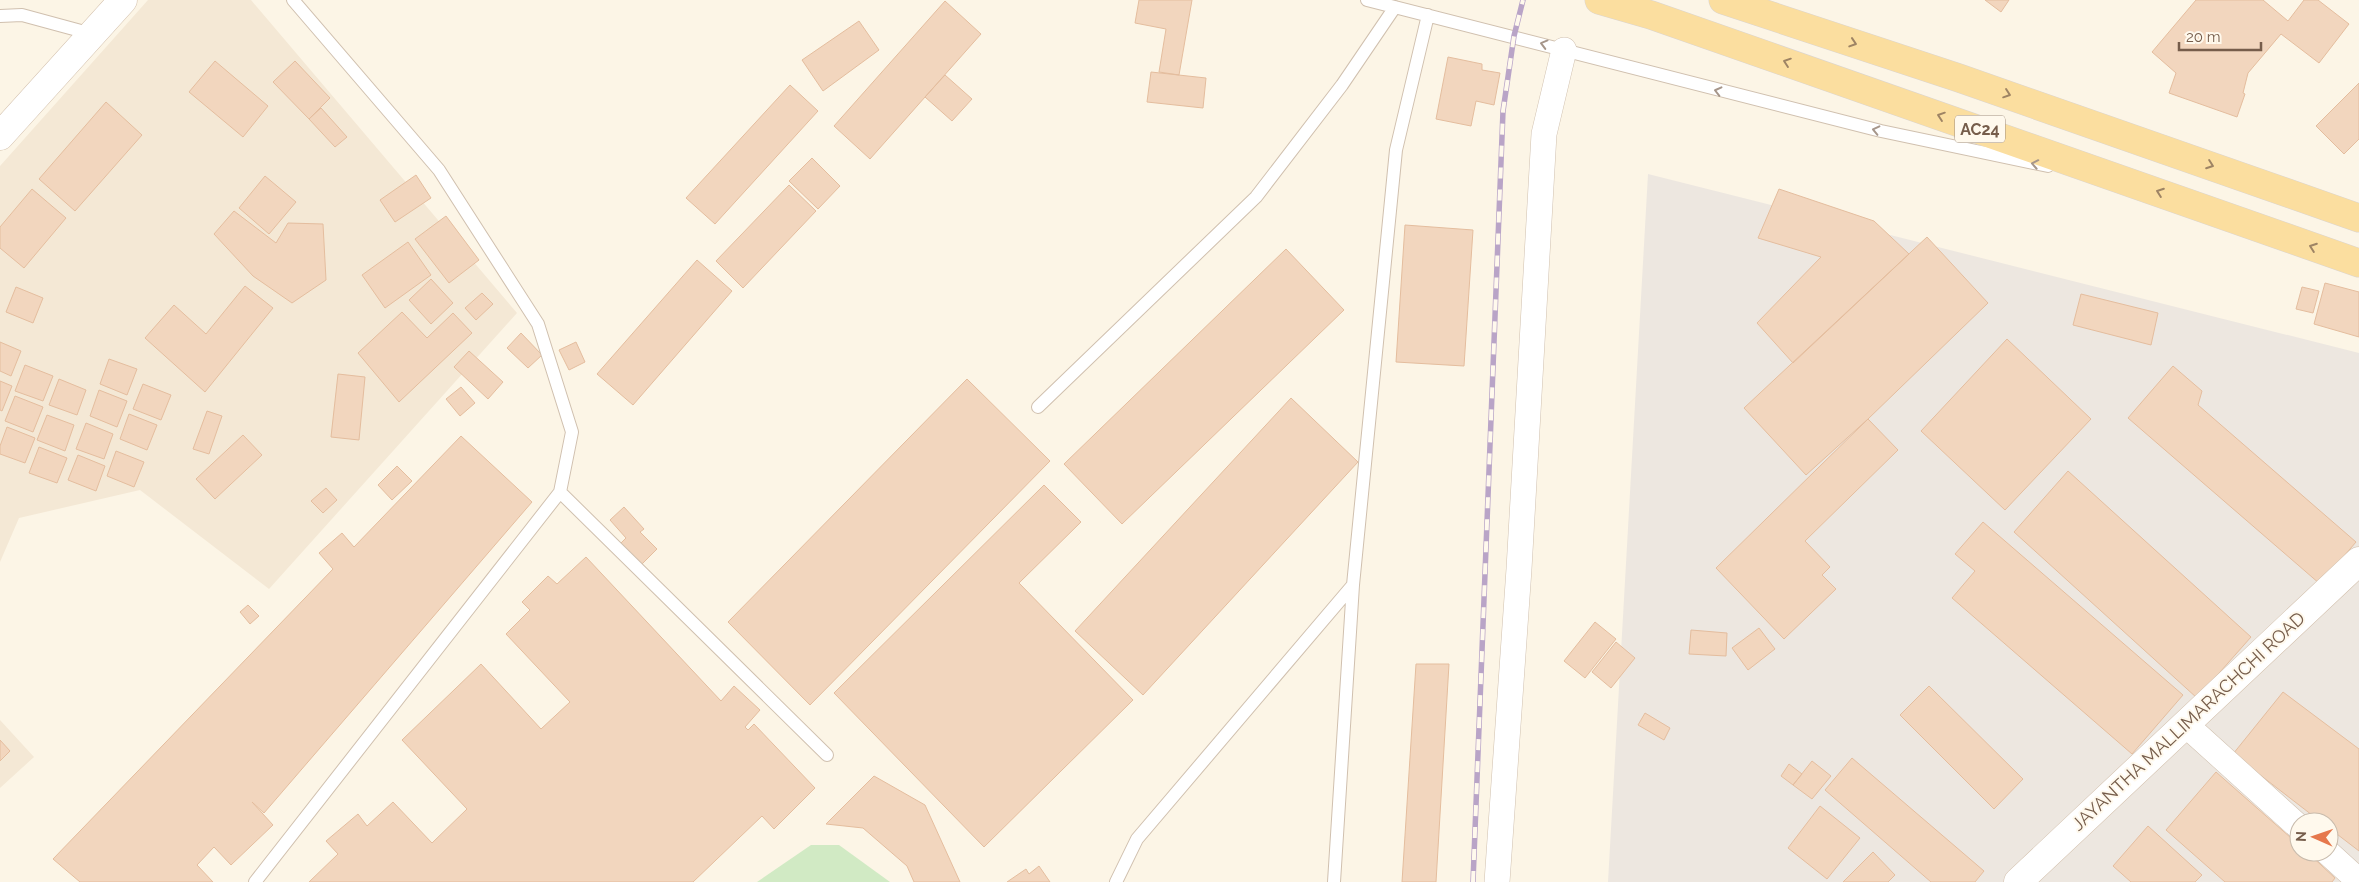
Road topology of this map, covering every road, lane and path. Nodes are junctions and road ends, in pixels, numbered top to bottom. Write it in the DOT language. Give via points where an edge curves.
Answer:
graph roads {
  1 [pos="123,0"];
  2 [pos="294,0"];
  3 [pos="1367,0"];
  4 [pos="1598,0"];
  5 [pos="1723,0"];
  6 [pos="1395,7"];
  7 [pos="1428,15"];
  8 [pos="0,16"];
  9 [pos="92,34"];
  10 [pos="1564,50"];
  11 [pos="0,136"];
  12 [pos="2254,181"];
  13 [pos="2134,183"];
  14 [pos="2359,218"];
  15 [pos="2241,220"];
  16 [pos="2359,263"];
  17 [pos="1038,407"];
  18 [pos="560,492"];
  19 [pos="2359,562"];
  20 [pos="1353,585"];
  21 [pos="2186,724"];
  22 [pos="827,755"];
  23 [pos="2289,818"];
  24 [pos="2338,862"];
  25 [pos="2359,881"];
  26 [pos="255,882"];
  27 [pos="1116,882"];
  28 [pos="1334,882"];
  29 [pos="1497,882"];
  30 [pos="2018,882"];
  1 -- 9 [label="street"];
  2 -- 18 [label="lane" via="439,170 538,324 572,432"];
  3 -- 6 [label="lane"];
  13 -- 4 [label="main road, AC24, one-way" via="1651,15"];
  5 -- 12 [label="main road, AC24, one-way"];
  6 -- 7 [label="lane"];
  6 -- 17 [label="lane" via="1342,85 1256,197"];
  10 -- 7 [label="lane, one-way"];
  7 -- 20 [label="lane" via="1396,150"];
  8 -- 9 [label="lane" via="22,14"];
  9 -- 11 [label="street"];
  13 -- 10 [label="lane, one-way" via="1881,131"];
  10 -- 29 [label="street" via="1544,134"];
  12 -- 14 [label="main road, AC24"];
  12 -- 15 [label="main road"];
  15 -- 13 [label="main road, AC24, one-way"];
  16 -- 15 [label="main road, AC24, one-way"];
  18 -- 22 [label="lane"];
  18 -- 26 [label="lane"];
  19 -- 21 [label="street, JAYANTHA MALLIMARACHCHI ROAD"];
  20 -- 27 [label="lane" via="1137,839"];
  20 -- 28 [label="lane"];
  21 -- 23 [label="street"];
  21 -- 30 [label="street, JAYANTHA MALLIMARACHCHI ROAD"];
  24 -- 25 [label="street"];
}
